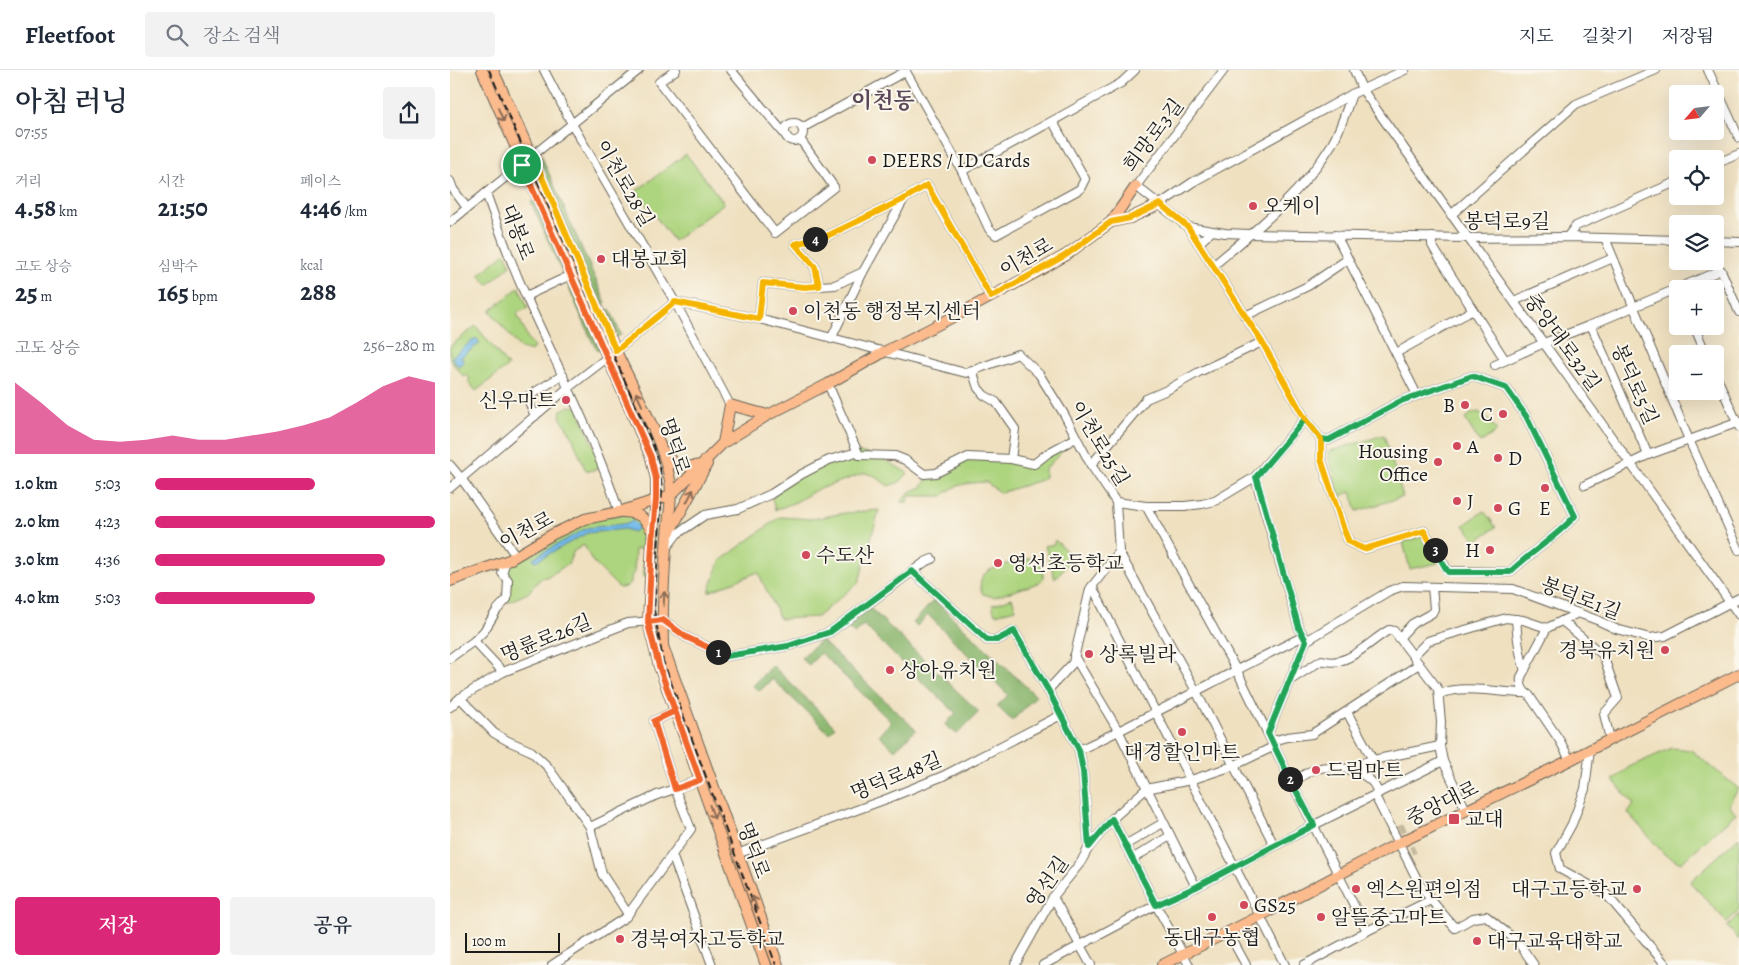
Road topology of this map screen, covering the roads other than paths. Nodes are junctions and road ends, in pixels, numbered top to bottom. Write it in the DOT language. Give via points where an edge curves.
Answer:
graph roads {
  1 [pos="482,70"];
  2 [pos="493,70"];
  3 [pos="544,70"];
  4 [pos="639,70"];
  5 [pos="676,70"];
  6 [pos="730,70"];
  7 [pos="906,70"];
  8 [pos="1135,70"];
  9 [pos="1224,70"];
  10 [pos="1354,70"];
  11 [pos="1656,70"];
  12 [pos="1708,70"];
  13 [pos="1402,71"];
  14 [pos="1362,89"];
  15 [pos="1352,94"];
  16 [pos="1053,122"];
  17 [pos="572,124"];
  18 [pos="802,128"];
  19 [pos="786,137"];
  20 [pos="1739,138"];
  21 [pos="800,139"];
  22 [pos="1739,154"];
  23 [pos="533,156"];
  24 [pos="1724,160"];
  25 [pos="522,165"];
  26 [pos="962,171"];
  27 [pos="450,181"];
  28 [pos="1669,185"];
  29 [pos="1136,186"];
  30 [pos="486,193"];
  31 [pos="904,199"];
  32 [pos="1160,204"];
  33 [pos="467,208"];
  34 [pos="1451,216"];
  35 [pos="450,222"];
  36 [pos="1111,222"];
  37 [pos="1188,227"];
  38 [pos="1212,231"];
  39 [pos="1250,234"];
  40 [pos="1336,235"];
  41 [pos="1432,237"];
  42 [pos="1567,237"];
  43 [pos="1466,238"];
  44 [pos="1605,238"];
  45 [pos="1669,240"];
  46 [pos="1724,241"];
  47 [pos="1739,242"];
  48 [pos="1199,243"];
  49 [pos="1613,258"];
  50 [pos="1348,259"];
  51 [pos="1214,265"];
  52 [pos="863,272"];
  53 [pos="571,275"];
  54 [pos="1698,280"];
  55 [pos="819,286"];
  56 [pos="1669,292"];
  57 [pos="526,296"];
  58 [pos="991,297"];
  59 [pos="1514,301"];
  60 [pos="675,302"];
  61 [pos="1633,308"];
  62 [pos="1473,310"];
  63 [pos="1739,312"];
  64 [pos="1245,316"];
  65 [pos="759,319"];
  66 [pos="1591,325"];
  67 [pos="831,339"];
  68 [pos="1262,342"];
  69 [pos="1544,343"];
  70 [pos="884,352"];
  71 [pos="1396,353"];
  72 [pos="612,354"];
  73 [pos="1505,360"];
  74 [pos="1495,364"];
  75 [pos="972,370"];
  76 [pos="563,375"];
  77 [pos="828,384"];
  78 [pos="569,387"];
  79 [pos="1414,389"];
  80 [pos="1724,393"];
  81 [pos="730,405"];
  82 [pos="768,415"];
  83 [pos="535,416"];
  84 [pos="1305,419"];
  85 [pos="1738,424"];
  86 [pos="1076,438"];
  87 [pos="1321,439"];
  88 [pos="1689,440"];
  89 [pos="723,444"];
  90 [pos="661,446"];
  91 [pos="857,452"];
  92 [pos="713,453"];
  93 [pos="1648,455"];
  94 [pos="1011,459"];
  95 [pos="1631,463"];
  96 [pos="450,465"];
  97 [pos="702,465"];
  98 [pos="1091,465"];
  99 [pos="1256,477"];
  100 [pos="461,478"];
  101 [pos="1584,485"];
  102 [pos="450,488"];
  103 [pos="671,495"];
  104 [pos="656,499"];
  105 [pos="1116,502"];
  106 [pos="1146,506"];
  107 [pos="619,512"];
  108 [pos="653,532"];
  109 [pos="667,543"];
  110 [pos="1739,550"];
  111 [pos="1118,552"];
  112 [pos="516,556"];
  113 [pos="932,559"];
  114 [pos="506,561"];
  115 [pos="912,571"];
  116 [pos="450,582"];
  117 [pos="1092,586"];
  118 [pos="1432,587"];
  119 [pos="1739,598"];
  120 [pos="1730,602"];
  121 [pos="1578,613"];
  122 [pos="1739,614"];
  123 [pos="1516,619"];
  124 [pos="663,620"];
  125 [pos="1562,621"];
  126 [pos="648,622"];
  127 [pos="1547,628"];
  128 [pos="1399,638"];
  129 [pos="1305,639"];
  130 [pos="474,641"];
  131 [pos="1074,656"];
  132 [pos="1413,656"];
  133 [pos="450,658"];
  134 [pos="1419,664"];
  135 [pos="1237,669"];
  136 [pos="1525,670"];
  137 [pos="502,672"];
  138 [pos="1739,674"];
  139 [pos="1290,680"];
  140 [pos="1048,690"];
  141 [pos="1196,691"];
  142 [pos="1525,693"];
  143 [pos="1440,694"];
  144 [pos="460,698"];
  145 [pos="450,707"];
  146 [pos="675,711"];
  147 [pos="1347,712"];
  148 [pos="1156,714"];
  149 [pos="1061,715"];
  150 [pos="1119,732"];
  151 [pos="1610,739"];
  152 [pos="1272,740"];
  153 [pos="1440,746"];
  154 [pos="1590,749"];
  155 [pos="1079,750"];
  156 [pos="1373,760"];
  157 [pos="1570,760"];
  158 [pos="1443,761"];
  159 [pos="1233,766"];
  160 [pos="1359,773"];
  161 [pos="700,780"];
  162 [pos="1191,780"];
  163 [pos="1292,783"];
  164 [pos="675,789"];
  165 [pos="1146,790"];
  166 [pos="1377,794"];
  167 [pos="1466,810"];
  168 [pos="1112,819"];
  169 [pos="1163,823"];
  170 [pos="1314,825"];
  171 [pos="590,827"];
  172 [pos="1170,836"];
  173 [pos="1399,843"];
  174 [pos="1125,845"];
  175 [pos="1274,846"];
  176 [pos="1089,847"];
  177 [pos="737,854"];
  178 [pos="672,855"];
  179 [pos="1132,859"];
  180 [pos="1234,867"];
  181 [pos="1338,875"];
  182 [pos="1196,887"];
  183 [pos="1053,897"];
  184 [pos="1430,900"];
  185 [pos="1156,905"];
  186 [pos="628,914"];
  187 [pos="1260,916"];
  188 [pos="1367,931"];
  189 [pos="1228,932"];
  190 [pos="1081,946"];
  191 [pos="1183,954"];
  192 [pos="552,965"];
  193 [pos="712,965"];
  194 [pos="766,965"];
  195 [pos="778,965"];
  196 [pos="1015,965"];
  197 [pos="1044,965"];
  198 [pos="1091,965"];
  199 [pos="1162,965"];
  200 [pos="1189,965"];
  201 [pos="1246,965"];
  202 [pos="1285,965"];
  203 [pos="1304,965"];
  204 [pos="1534,965"];
  205 [pos="1666,965"];
  1 -- 25 [label="main road, 명덕로, one-way"];
  2 -- 23 [label="main road, 명덕로"];
  3 -- 17 [label="street, 이천로28길"];
  4 -- 17 [label="street, 대봉로"];
  5 -- 21 [label="street" via="659,82 775,233 834,187"];
  6 -- 19 [label="street"];
  7 -- 18 [label="street"];
  7 -- 26 [label="street"];
  8 -- 16 [label="street" via="1121,83"];
  9 -- 29 [label="street, 희망로3길"];
  10 -- 14 [label="street, 중앙대로32길"];
  11 -- 34 [label="street" via="1576,104"];
  12 -- 20 [label="street"];
  13 -- 14 [label="street, 이천로"];
  14 -- 15 [label="street, 이천로"];
  14 -- 34 [label="street, 중앙대로32길"];
  15 -- 32 [label="street, 이천로" via="1193,182"];
  15 -- 39 [label="street" via="1333,143 1286,203"];
  16 -- 26 [label="street"];
  16 -- 26 [label="street" via="1085,180 1080,189 1013,226 996,235 989,229"];
  17 -- 23 [label="street, 대봉로"];
  17 -- 60 [label="street, 이천로28길"];
  18 -- 19 [label="street" via="796,123 790,124 785,131"];
  18 -- 21 [label="street"];
  19 -- 21 [label="street" via="794,141"];
  22 -- 24 [label="street"];
  23 -- 25 [label="street, 대봉로"];
  23 -- 72 [label="main road, 명덕로"];
  25 -- 30 [label="street, 대봉로"];
  25 -- 53 [label="main road, 명덕로"];
  27 -- 33 [label="street"];
  28 -- 42 [label="street" via="1576,226"];
  29 -- 32 [label="street, 봉덕로9길"];
  29 -- 36 [label="main road, 희망로3길"];
  30 -- 33 [label="street, 대봉로"];
  30 -- 57 [label="street, 대봉로"];
  31 -- 52 [label="street"];
  31 -- 55 [label="street" via="827,236 795,244 815,267"];
  31 -- 58 [label="street" via="927,185"];
  32 -- 36 [label="main road, 이천로" via="1130,218"];
  32 -- 37 [label="street, 봉덕로9길"];
  33 -- 35 [label="street, 대봉로"];
  34 -- 43 [label="street, 중앙대로32길"];
  36 -- 58 [label="main road, 이천로" via="1066,255"];
  37 -- 38 [label="street, 봉덕로9길"];
  37 -- 48 [label="street"];
  38 -- 39 [label="street, 봉덕로9길"];
  38 -- 48 [label="street"];
  39 -- 40 [label="street, 봉덕로9길"];
  39 -- 51 [label="street"];
  40 -- 41 [label="street, 봉덕로9길"];
  40 -- 50 [label="street"];
  41 -- 43 [label="street, 봉덕로9길"];
  41 -- 62 [label="street" via="1432,245"];
  42 -- 43 [label="street, 봉덕로9길"];
  42 -- 44 [label="street, 봉덕로9길"];
  43 -- 59 [label="street, 중앙대로32길"];
  44 -- 45 [label="street, 봉덕로9길"];
  44 -- 49 [label="street"];
  46 -- 47 [label="street"];
  48 -- 51 [label="street"];
  49 -- 59 [label="street"];
  49 -- 61 [label="street"];
  50 -- 64 [label="street" via="1308,286"];
  50 -- 71 [label="street"];
  51 -- 64 [label="street"];
  52 -- 55 [label="street" via="836,284"];
  52 -- 67 [label="street"];
  53 -- 57 [label="street"];
  53 -- 72 [label="main road, 명덕로"];
  54 -- 63 [label="street" via="1721,270"];
  55 -- 65 [label="street" via="763,283"];
  56 -- 61 [label="street"];
  57 -- 76 [label="street, 대봉로"];
  58 -- 70 [label="main road, 이천로"];
  59 -- 69 [label="street, 중앙대로32길"];
  60 -- 65 [label="street"];
  60 -- 72 [label="street"];
  60 -- 81 [label="street, 이천로28길"];
  61 -- 66 [label="street"];
  61 -- 88 [label="street"];
  62 -- 71 [label="street"];
  62 -- 73 [label="street"];
  64 -- 68 [label="street"];
  65 -- 67 [label="street"];
  66 -- 69 [label="street"];
  66 -- 93 [label="street, 봉덕로5길"];
  67 -- 70 [label="street"];
  68 -- 84 [label="street"];
  68 -- 98 [label="street" via="1146,399"];
  69 -- 73 [label="street"];
  69 -- 95 [label="street, 중앙대로32길"];
  70 -- 75 [label="street" via="966,373"];
  70 -- 77 [label="main road, 이천로"];
  71 -- 79 [label="street"];
  72 -- 78 [label="street"];
  90 -- 72 [label="main road, 명덕로, one-way"];
  72 -- 104 [label="main road, 명덕로" via="651,457"];
  73 -- 74 [label="street"];
  75 -- 86 [label="street, 이천로25길" via="1018,354 1039,374"];
  75 -- 94 [label="street" via="978,388 996,402 1015,429"];
  76 -- 78 [label="street, 대봉로"];
  76 -- 83 [label="street" via="527,397"];
  77 -- 82 [label="main road, 이천로"];
  77 -- 91 [label="street"];
  78 -- 83 [label="street"];
  78 -- 107 [label="street" via="607,474"];
  80 -- 85 [label="street"];
  81 -- 82 [label="main road"];
  81 -- 89 [label="main road"];
  82 -- 89 [label="main road, 이천로"];
  83 -- 100 [label="street"];
  84 -- 87 [label="street"];
  84 -- 99 [label="street"];
  85 -- 88 [label="street, 봉덕로5길"];
  86 -- 94 [label="street" via="1034,464"];
  86 -- 98 [label="street, 이천로25길"];
  87 -- 87 [label="street" via="1329,440 1401,401 1472,376 1506,388 1526,416 1575,516 1510,572 1448,572 1424,531 1364,549 1349,542 1341,522 1321,459"];
  88 -- 93 [label="street, 봉덕로5길"];
  88 -- 110 [label="street"];
  89 -- 92 [label="main road, 이천로"];
  90 -- 97 [label="main road" via="670,462 684,467"];
  90 -- 103 [label="main road, 명덕로"];
  91 -- 94 [label="street" via="859,455 895,456 924,474 936,474 968,457"];
  91 -- 109 [label="street" via="828,460 771,494 738,509 705,515"];
  92 -- 97 [label="main road, 이천로"];
  109 -- 92 [label="main road, one-way"];
  93 -- 95 [label="street, 봉덕로5길"];
  95 -- 101 [label="street, 봉덕로5길"];
  95 -- 120 [label="street, 중앙대로32길"];
  96 -- 100 [label="street"];
  97 -- 103 [label="main road, 이천로"];
  98 -- 105 [label="street, 이천로25길"];
  99 -- 106 [label="street" via="1215,501"];
  99 -- 129 [label="street" via="1299,628"];
  100 -- 102 [label="street"];
  100 -- 112 [label="street"];
  103 -- 104 [label="main road, 이천로"];
  103 -- 109 [label="main road, 명덕로"];
  104 -- 107 [label="main road, 이천로"];
  104 -- 108 [label="main road, 명덕로"];
  105 -- 106 [label="street"];
  105 -- 111 [label="street, 이천로25길"];
  106 -- 135 [label="street"];
  107 -- 108 [label="main road" via="636,513"];
  107 -- 112 [label="main road, 이천로" via="585,519"];
  108 -- 126 [label="main road, 명덕로"];
  124 -- 109 [label="main road, 명덕로, one-way"];
  111 -- 117 [label="street"];
  111 -- 141 [label="street"];
  112 -- 114 [label="main road, 이천로"];
  113 -- 115 [label="street"];
  114 -- 116 [label="main road, 이천로"];
  114 -- 130 [label="street" via="502,573 508,580 507,599"];
  115 -- 124 [label="street" via="830,632 788,646 727,656 686,637"];
  115 -- 140 [label="street, 영선길" via="987,640 997,640 1014,631"];
  117 -- 131 [label="street"];
  117 -- 148 [label="street"];
  118 -- 121 [label="street, 봉덕로1길" via="1513,589"];
  118 -- 128 [label="street" via="1432,613 1412,624"];
  118 -- 129 [label="street, 봉덕로1길" via="1403,586 1390,591"];
  119 -- 120 [label="street, 봉덕로1길"];
  120 -- 121 [label="street, 봉덕로1길" via="1665,636 1650,638 1616,629"];
  120 -- 122 [label="street, 중앙대로32길"];
  121 -- 125 [label="street"];
  123 -- 127 [label="street"];
  123 -- 132 [label="street" via="1496,620 1434,638"];
  123 -- 136 [label="street"];
  124 -- 126 [label="street, 명륜로26길"];
  124 -- 177 [label="main road, 명덕로" via="663,646 667,659"];
  125 -- 127 [label="street"];
  125 -- 151 [label="street" via="1603,655 1618,698 1604,714"];
  126 -- 137 [label="street, 명륜로26길" via="628,623"];
  126 -- 146 [label="main road, 명덕로"];
  127 -- 136 [label="street"];
  128 -- 132 [label="street"];
  128 -- 139 [label="street" via="1389,630 1346,659 1329,663 1322,660"];
  129 -- 135 [label="street, 봉덕로1길"];
  129 -- 139 [label="street"];
  130 -- 133 [label="street"];
  130 -- 137 [label="street"];
  131 -- 140 [label="street" via="1073,662"];
  131 -- 150 [label="street"];
  132 -- 134 [label="street"];
  134 -- 143 [label="street"];
  134 -- 147 [label="street"];
  135 -- 141 [label="street, 봉덕로1길"];
  135 -- 152 [label="street"];
  136 -- 142 [label="street" via="1520,682"];
  137 -- 144 [label="street, 명륜로26길"];
  138 -- 151 [label="main road, 중앙대로"];
  139 -- 152 [label="street"];
  140 -- 149 [label="street, 영선길"];
  141 -- 148 [label="street, 봉덕로1길"];
  141 -- 159 [label="street"];
  142 -- 143 [label="street" via="1462,689"];
  142 -- 157 [label="street"];
  143 -- 153 [label="street"];
  144 -- 145 [label="street, 명륜로26길"];
  144 -- 171 [label="street" via="494,733 531,751 548,767"];
  146 -- 161 [label="main road, 명덕로"];
  146 -- 164 [label="street" via="654,721"];
  147 -- 152 [label="street" via="1312,734"];
  147 -- 156 [label="street"];
  148 -- 150 [label="street, 봉덕로1길"];
  148 -- 162 [label="street"];
  149 -- 155 [label="street, 영선길"];
  149 -- 177 [label="street, 명덕로48길" via="942,776"];
  150 -- 155 [label="street, 봉덕로1길"];
  150 -- 165 [label="street"];
  151 -- 154 [label="main road, 중앙대로"];
  152 -- 159 [label="street"];
  152 -- 163 [label="street"];
  153 -- 156 [label="street"];
  153 -- 158 [label="street"];
  154 -- 157 [label="main road, 중앙대로"];
  154 -- 205 [label="street" via="1585,789 1572,824 1556,853 1560,869 1606,894"];
  155 -- 176 [label="street, 영선길"];
  156 -- 160 [label="street" via="1365,762"];
  157 -- 167 [label="main road, 중앙대로"];
  158 -- 166 [label="street"];
  158 -- 167 [label="street"];
  159 -- 162 [label="street"];
  159 -- 175 [label="street"];
  160 -- 163 [label="street" via="1317,769"];
  160 -- 166 [label="street" via="1372,782"];
  161 -- 164 [label="street"];
  161 -- 194 [label="main road, 명덕로, one-way"];
  162 -- 165 [label="street"];
  162 -- 180 [label="street"];
  163 -- 170 [label="street"];
  164 -- 171 [label="street"];
  164 -- 178 [label="street" via="691,829"];
  165 -- 168 [label="street"];
  165 -- 169 [label="street"];
  166 -- 170 [label="street"];
  166 -- 173 [label="street"];
  167 -- 173 [label="main road, 중앙대로"];
  168 -- 174 [label="street"];
  168 -- 176 [label="street"];
  169 -- 172 [label="street"];
  169 -- 174 [label="street"];
  170 -- 175 [label="street"];
  170 -- 181 [label="street"];
  171 -- 186 [label="street" via="602,874"];
  172 -- 179 [label="street"];
  172 -- 182 [label="street"];
  173 -- 181 [label="main road, 중앙대로"];
  173 -- 184 [label="street"];
  174 -- 179 [label="street"];
  175 -- 180 [label="street"];
  176 -- 183 [label="street, 영선길"];
  195 -- 177 [label="main road, 명덕로, one-way"];
  178 -- 186 [label="street"];
  178 -- 193 [label="street"];
  179 -- 185 [label="street"];
  180 -- 182 [label="street"];
  180 -- 187 [label="street"];
  181 -- 187 [label="main road, 중앙대로"];
  181 -- 188 [label="street"];
  182 -- 185 [label="street"];
  183 -- 190 [label="street"];
  183 -- 196 [label="street, 영선길"];
  184 -- 188 [label="street"];
  184 -- 204 [label="street" via="1455,928 1473,918 1486,916 1518,942"];
  185 -- 190 [label="street"];
  185 -- 191 [label="street"];
  186 -- 192 [label="street"];
  187 -- 189 [label="main road, 중앙대로"];
  187 -- 202 [label="street"];
  188 -- 203 [label="street"];
  189 -- 191 [label="main road, 중앙대로"];
  189 -- 201 [label="street"];
  190 -- 197 [label="street"];
  190 -- 198 [label="street"];
  191 -- 199 [label="main road, 중앙대로"];
  191 -- 200 [label="street"];
}
